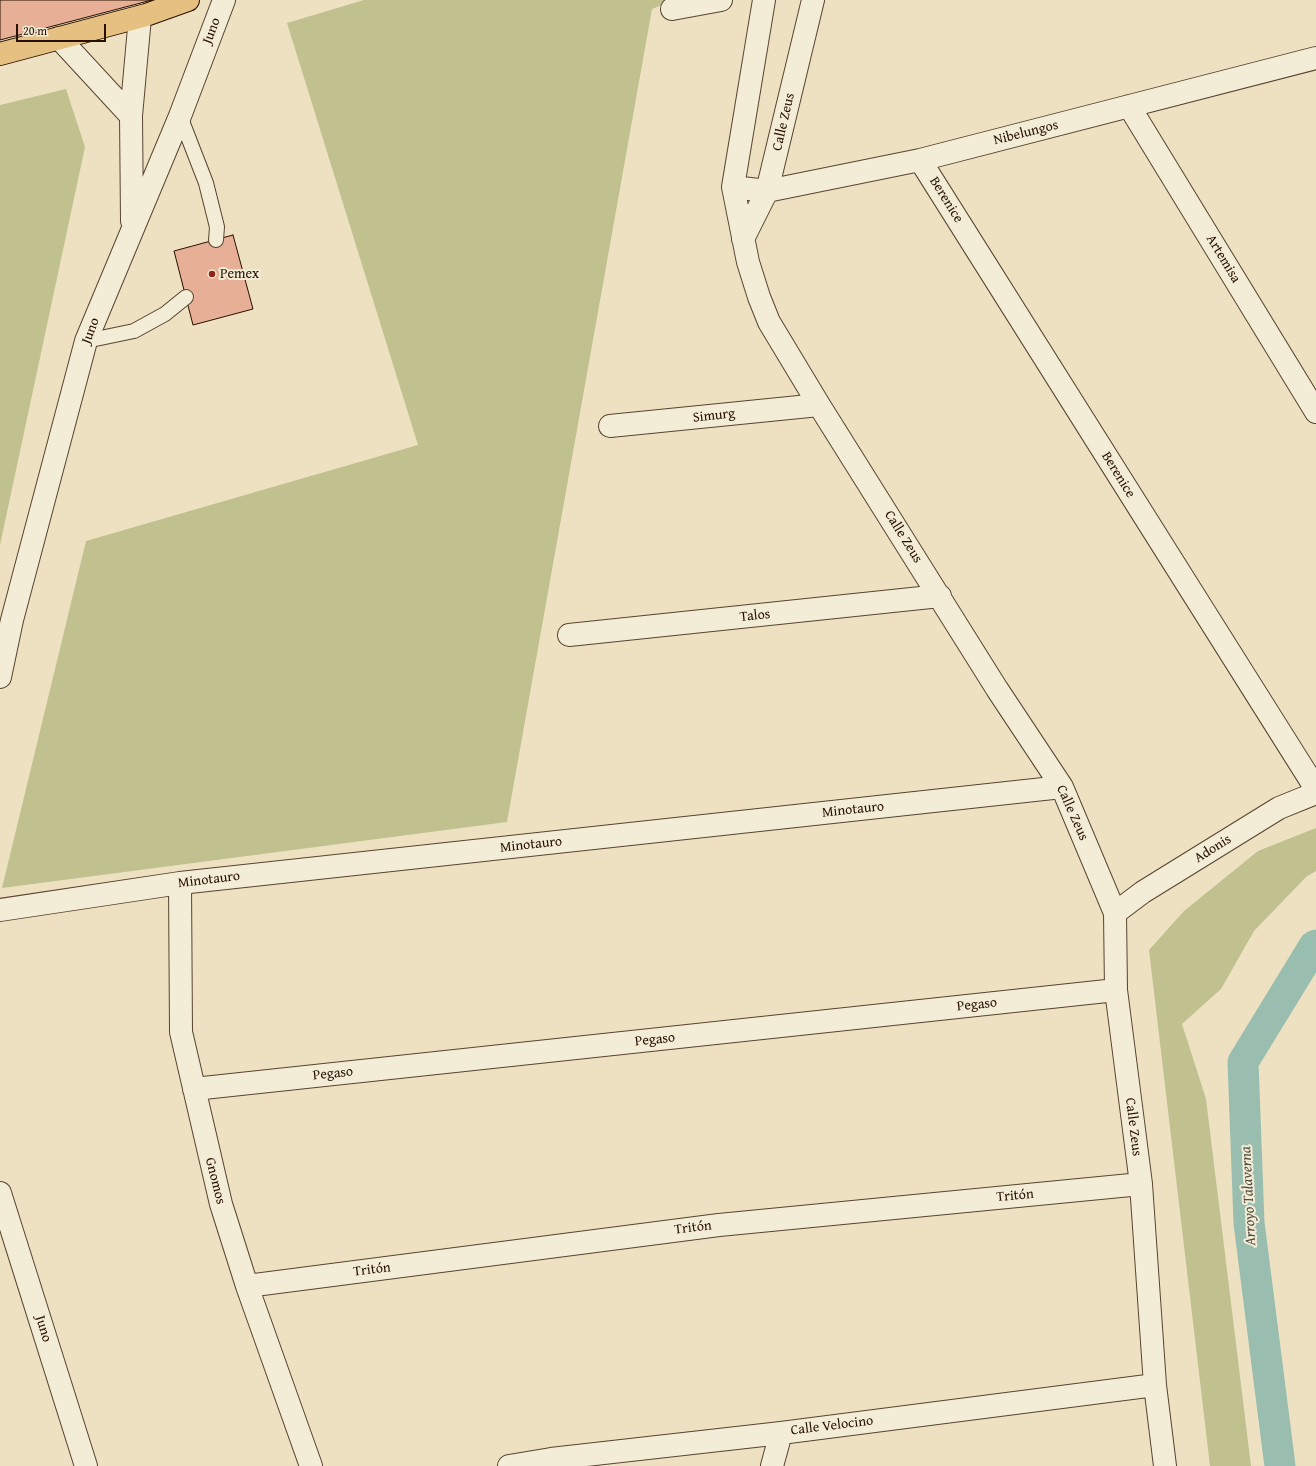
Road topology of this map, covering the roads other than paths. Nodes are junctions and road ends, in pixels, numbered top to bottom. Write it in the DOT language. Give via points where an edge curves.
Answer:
graph roads {
  1 [pos="188,0"];
  2 [pos="224,0"];
  3 [pos="721,0"];
  4 [pos="764,0"];
  5 [pos="813,0"];
  6 [pos="672,10"];
  7 [pos="140,17"];
  8 [pos="59,38"];
  9 [pos="0,54"];
  10 [pos="1316,58"];
  11 [pos="1129,106"];
  12 [pos="131,116"];
  13 [pos="180,116"];
  14 [pos="920,160"];
  15 [pos="733,187"];
  16 [pos="767,191"];
  17 [pos="132,230"];
  18 [pos="743,239"];
  19 [pos="216,240"];
  20 [pos="186,297"];
  21 [pos="86,341"];
  22 [pos="819,405"];
  23 [pos="1316,412"];
  24 [pos="610,426"];
  25 [pos="940,596"];
  26 [pos="569,635"];
  27 [pos="0,677"];
  28 [pos="1062,787"];
  29 [pos="1316,789"];
  30 [pos="1316,793"];
  31 [pos="180,883"];
  32 [pos="0,910"];
  33 [pos="1114,913"];
  34 [pos="1116,990"];
  35 [pos="194,1089"];
  36 [pos="1141,1184"];
  37 [pos="0,1193"];
  38 [pos="247,1286"];
  39 [pos="1155,1385"];
  40 [pos="781,1433"];
  41 [pos="550,1462"];
  42 [pos="86,1466"];
  43 [pos="310,1466"];
  44 [pos="509,1466"];
  45 [pos="772,1466"];
  46 [pos="1165,1466"];
  1 -- 7 [label="main road"];
  2 -- 13 [label="street, Juno"];
  3 -- 6 [label="street"];
  4 -- 15 [label="street, Calle Zeus"];
  5 -- 16 [label="street, Calle Zeus"];
  7 -- 8 [label="main road"];
  7 -- 12 [label="street"];
  8 -- 9 [label="main road"];
  8 -- 12 [label="street"];
  10 -- 11 [label="street, Nibelungos"];
  11 -- 14 [label="street, Nibelungos"];
  11 -- 23 [label="street, Artemisa"];
  12 -- 17 [label="street"];
  13 -- 17 [label="street, Juno"];
  13 -- 19 [label="lane" via="206,183 217,227"];
  14 -- 16 [label="street, Nibelungos"];
  14 -- 29 [label="street, Berenice"];
  15 -- 16 [label="street, Nibelungos"];
  15 -- 18 [label="street, Calle Zeus"];
  16 -- 18 [label="street, Calle Zeus"];
  17 -- 21 [label="street, Juno"];
  18 -- 22 [label="street, Calle Zeus" via="748,262 769,322"];
  20 -- 21 [label="lane" via="165,314 134,331"];
  21 -- 27 [label="street, Juno" via="14,613"];
  22 -- 24 [label="street, Simurg"];
  22 -- 25 [label="street, Calle Zeus"];
  25 -- 26 [label="street, Talos"];
  25 -- 28 [label="street, Calle Zeus" via="997,689"];
  28 -- 31 [label="street, Minotauro"];
  28 -- 33 [label="street, Calle Zeus"];
  30 -- 33 [label="street, Adonis" via="1279,808 1143,892"];
  31 -- 32 [label="street, Minotauro"];
  31 -- 35 [label="street, Gnomos" via="181,1032"];
  33 -- 34 [label="street, Calle Zeus"];
  34 -- 35 [label="street, Pegaso"];
  34 -- 36 [label="street, Calle Zeus"];
  35 -- 38 [label="street, Gnomos" via="221,1204"];
  36 -- 38 [label="street, Tritón" via="719,1225"];
  36 -- 39 [label="street, Calle Zeus"];
  37 -- 42 [label="street, Juno"];
  38 -- 43 [label="street, Gnomos"];
  39 -- 40 [label="street, Calle Velocino"];
  39 -- 46 [label="street, Calle Zeus"];
  40 -- 41 [label="street, Calle Velocino"];
  40 -- 45 [label="street"];
  41 -- 44 [label="street, Calle Velocino"];
}
